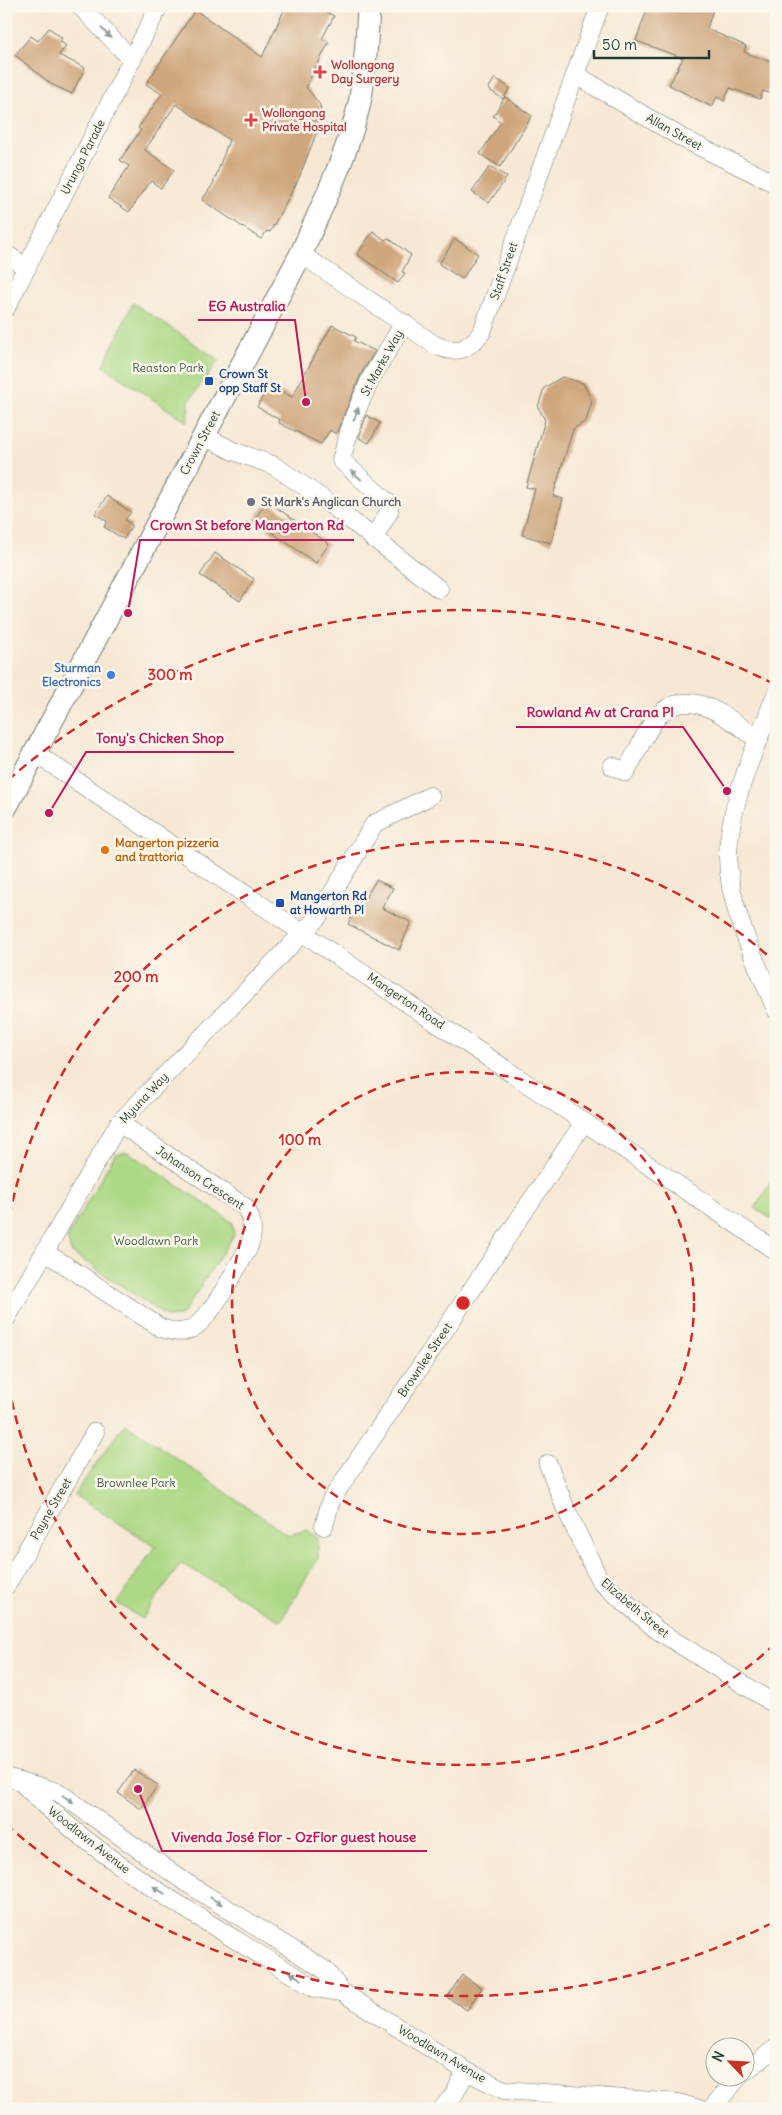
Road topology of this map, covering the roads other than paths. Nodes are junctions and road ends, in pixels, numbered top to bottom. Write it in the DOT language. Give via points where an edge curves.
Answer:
graph roads {
  1 [pos="80,6"];
  2 [pos="159,6"];
  3 [pos="369,6"];
  4 [pos="600,6"];
  5 [pos="132,60"];
  6 [pos="576,75"];
  7 [pos="776,184"];
  8 [pos="6,254"];
  9 [pos="301,254"];
  10 [pos="27,268"];
  11 [pos="6,308"];
  12 [pos="404,323"];
  13 [pos="204,436"];
  14 [pos="373,539"];
  15 [pos="439,589"];
  16 [pos="776,694"];
  17 [pos="759,740"];
  18 [pos="35,753"];
  19 [pos="612,766"];
  20 [pos="430,796"];
  21 [pos="6,807"];
  22 [pos="303,932"];
  23 [pos="776,1010"];
  24 [pos="584,1122"];
  25 [pos="119,1123"];
  26 [pos="776,1251"];
  27 [pos="44,1252"];
  28 [pos="6,1318"];
  29 [pos="96,1432"];
  30 [pos="548,1464"];
  31 [pos="324,1526"];
  32 [pos="6,1586"];
  33 [pos="776,1706"];
  34 [pos="14,1780"];
  35 [pos="342,1992"];
  36 [pos="776,2048"];
  37 [pos="754,2064"];
  38 [pos="466,2071"];
  39 [pos="729,2088"];
  40 [pos="442,2109"];
  41 [pos="699,2109"];
  42 [pos="711,2109"];
  1 -- 5 [label="street, one-way"];
  2 -- 5 [label="street, Urunga Parade"];
  3 -- 9 [label="main road, Crown Street" via="362,84 354,123"];
  4 -- 6 [label="street, Staff Street"];
  5 -- 10 [label="street, Urunga Parade"];
  6 -- 7 [label="street, Allan Street" via="682,138"];
  6 -- 12 [label="street, Staff Street" via="482,332 472,345 453,350 435,345"];
  8 -- 10 [label="street"];
  9 -- 12 [label="street, Staff Street"];
  9 -- 13 [label="main road, Crown Street"];
  10 -- 11 [label="street, Urunga Parade"];
  14 -- 12 [label="street, St Marks Way, one-way" via="390,512 389,504 341,460 370,378"];
  13 -- 14 [label="street" via="273,465 326,500"];
  13 -- 18 [label="main road, Crown Street"];
  14 -- 15 [label="street"];
  16 -- 17 [label="street"];
  17 -- 19 [label="street" via="708,706 687,702 663,712 626,772"];
  17 -- 23 [label="street" via="735,810 728,856 738,913"];
  18 -- 21 [label="main road, Crown Street"];
  18 -- 22 [label="street, Mangerton Road"];
  20 -- 22 [label="street, Myuna Way" via="374,824 318,917"];
  22 -- 24 [label="street, Mangerton Road"];
  22 -- 25 [label="street, Myuna Way"];
  24 -- 26 [label="street, Mangerton Road"];
  24 -- 31 [label="street, Brownlee Street" via="331,1500"];
  25 -- 27 [label="street, Myuna Way"];
  25 -- 27 [label="street, Johanson Crescent" via="245,1207 253,1226 248,1249 205,1319 191,1330 180,1332 161,1328"];
  27 -- 28 [label="street, Myuna Way"];
  29 -- 32 [label="street, Payne Street"];
  30 -- 33 [label="street, Elizabeth Street" via="600,1580 657,1630"];
  35 -- 34 [label="street, Woodlawn Avenue, one-way" via="314,1988 126,1870"];
  34 -- 35 [label="street, Woodlawn Avenue, one-way" via="58,1792 185,1882 325,1970"];
  35 -- 38 [label="street, Woodlawn Avenue"];
  36 -- 37 [label="street"];
  38 -- 40 [label="street"];
  38 -- 41 [label="street, Woodlawn Avenue" via="504,2090 679,2103"];
  39 -- 42 [label="street"];
}
